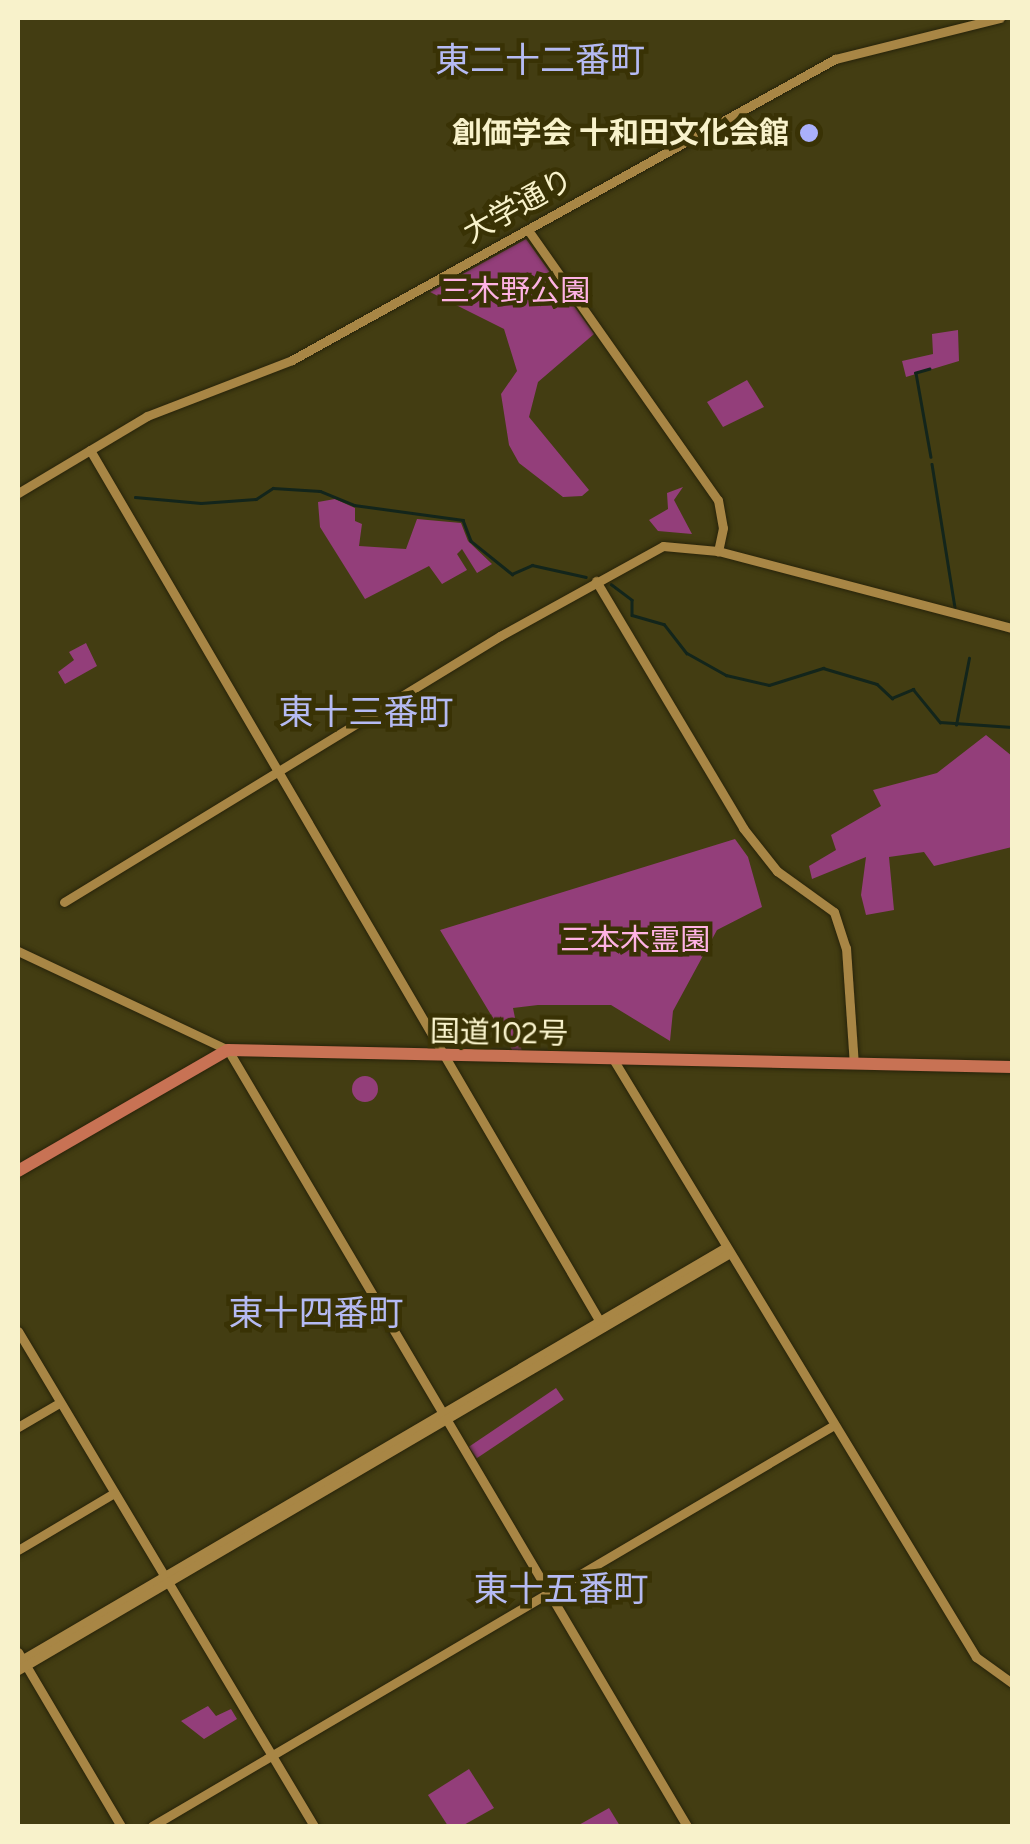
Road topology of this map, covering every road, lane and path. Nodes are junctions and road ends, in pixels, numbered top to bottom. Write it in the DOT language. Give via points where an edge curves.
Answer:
graph roads {
  1 [pos="1000,18"];
  2 [pos="528,230"];
  3 [pos="90,450"];
  4 [pos="18,493"];
  5 [pos="718,551"];
  6 [pos="596,581"];
  7 [pos="1012,628"];
  8 [pos="278,772"];
  9 [pos="64,902"];
  10 [pos="18,952"];
  11 [pos="228,1050"];
  12 [pos="447,1058"];
  13 [pos="613,1059"];
  14 [pos="854,1064"];
  15 [pos="1012,1067"];
  16 [pos="18,1171"];
  17 [pos="728,1250"];
  18 [pos="601,1323"];
  19 [pos="18,1331"];
  20 [pos="59,1403"];
  21 [pos="443,1416"];
  22 [pos="834,1425"];
  23 [pos="18,1427"];
  24 [pos="114,1493"];
  25 [pos="18,1550"];
  26 [pos="165,1579"];
  27 [pos="548,1593"];
  28 [pos="20,1662"];
  29 [pos="1012,1682"];
  30 [pos="272,1756"];
  31 [pos="121,1826"];
  32 [pos="152,1826"];
  33 [pos="314,1826"];
  34 [pos="687,1826"];
  1 -- 2 [label="street, 大学通り" via="836,60"];
  2 -- 3 [label="street, 大学通り" via="292,360 146,416"];
  2 -- 5 [label="street" via="718,500 724,528"];
  3 -- 4 [label="street, 大学通り"];
  3 -- 8 [label="street"];
  5 -- 6 [label="street" via="669,544"];
  5 -- 7 [label="street"];
  6 -- 8 [label="street"];
  6 -- 14 [label="street" via="743,828 777,872 834,912 846,948"];
  8 -- 9 [label="street"];
  8 -- 12 [label="street"];
  10 -- 11 [label="street"];
  11 -- 12 [label="highway, 国道102号"];
  11 -- 16 [label="highway"];
  11 -- 21 [label="street"];
  12 -- 13 [label="highway, 国道102号"];
  12 -- 18 [label="street"];
  13 -- 14 [label="highway, 国道102号"];
  13 -- 17 [label="street"];
  14 -- 15 [label="highway, 国道102号"];
  17 -- 18 [label="street"];
  17 -- 22 [label="street"];
  18 -- 21 [label="street"];
  19 -- 20 [label="street"];
  20 -- 23 [label="street"];
  20 -- 24 [label="street"];
  21 -- 26 [label="street"];
  21 -- 27 [label="street"];
  22 -- 27 [label="street"];
  22 -- 29 [label="street" via="976,1657"];
  24 -- 25 [label="street"];
  24 -- 26 [label="street"];
  26 -- 28 [label="street"];
  26 -- 30 [label="street"];
  27 -- 30 [label="street"];
  27 -- 34 [label="street"];
  28 -- 31 [label="street"];
  30 -- 32 [label="street"];
  30 -- 33 [label="street"];
}
